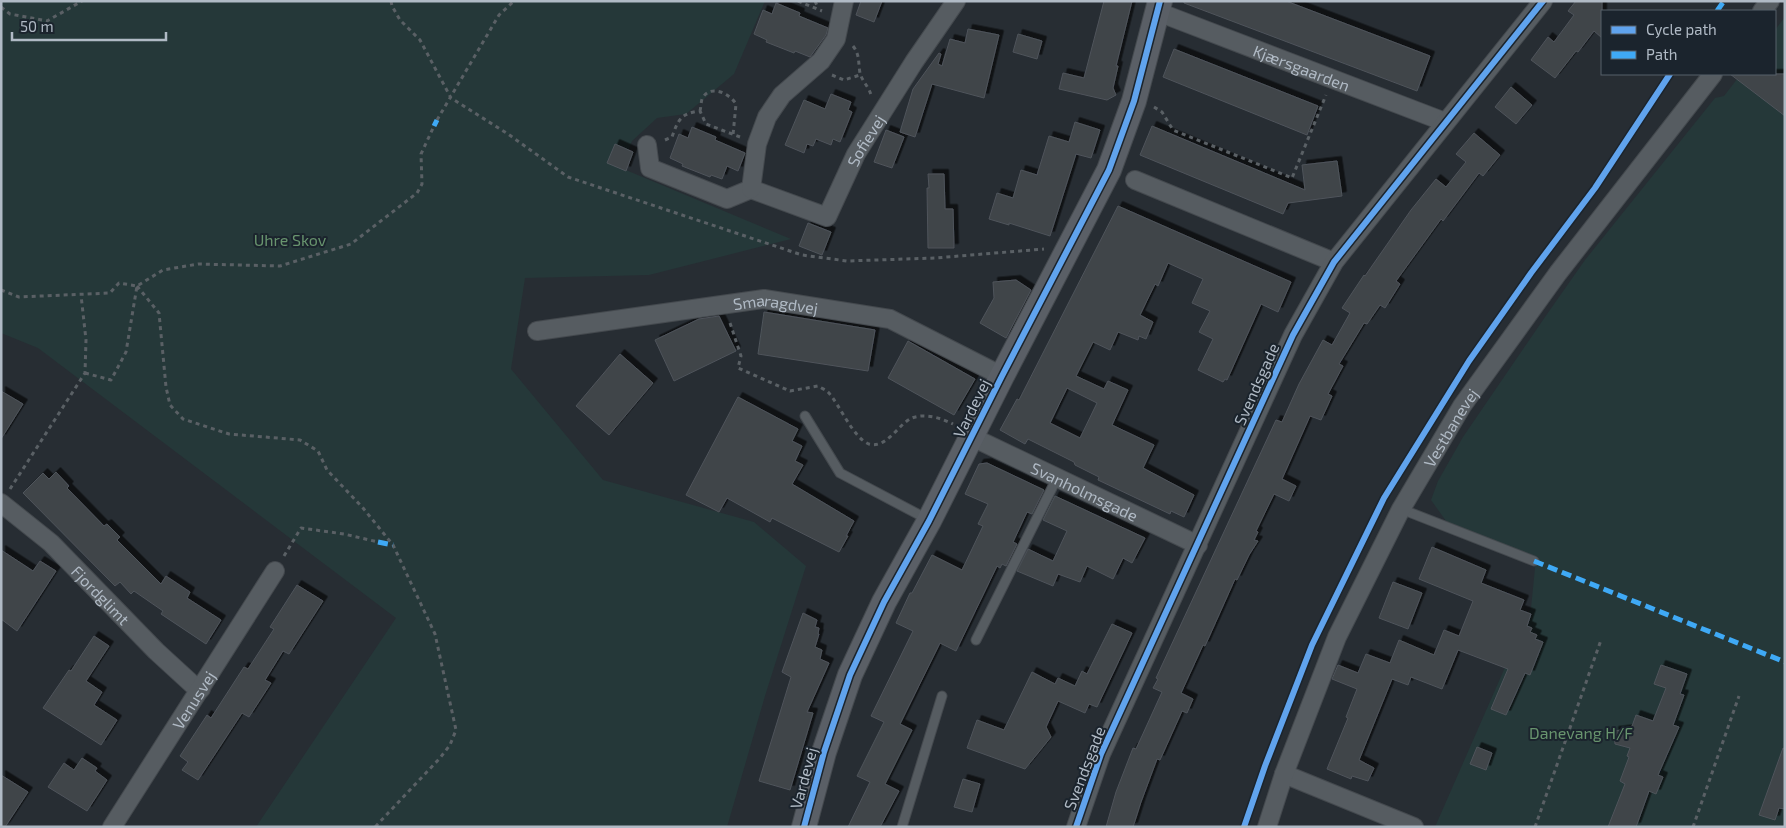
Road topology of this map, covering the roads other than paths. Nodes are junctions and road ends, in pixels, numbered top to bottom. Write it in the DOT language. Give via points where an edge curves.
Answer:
graph roads {
  1 [pos="844,1"];
  2 [pos="956,1"];
  3 [pos="1543,1"];
  4 [pos="1159,7"];
  5 [pos="1711,75"];
  6 [pos="1445,122"];
  7 [pos="648,145"];
  8 [pos="1135,180"];
  9 [pos="751,189"];
  10 [pos="1334,262"];
  11 [pos="537,331"];
  12 [pos="1002,376"];
  13 [pos="805,416"];
  14 [pos="972,438"];
  15 [pos="1057,478"];
  16 [pos="4,498"];
  17 [pos="1401,509"];
  18 [pos="929,521"];
  19 [pos="1198,545"];
  20 [pos="1534,562"];
  21 [pos="275,571"];
  22 [pos="976,640"];
  23 [pos="201,689"];
  24 [pos="942,696"];
  25 [pos="1284,774"];
  26 [pos="112,827"];
  27 [pos="804,827"];
  28 [pos="902,827"];
  29 [pos="1076,827"];
  30 [pos="1267,827"];
  31 [pos="1414,827"];
  1 -- 9 [label="street" via="836,39 821,61 782,95 767,117 757,144"];
  2 -- 9 [label="street, Sofievej" via="856,154 827,217"];
  3 -- 6 [label="street, Svendsgade"];
  4 -- 6 [label="street, Kjærsgaarden"];
  4 -- 12 [label="street, Vardevej" via="1134,100 1109,170"];
  5 -- 17 [label="street, Vestbanevej" via="1558,273 1467,398"];
  6 -- 10 [label="street, Svendsgade"];
  7 -- 9 [label="street" via="650,168 727,199"];
  8 -- 10 [label="street"];
  10 -- 19 [label="street, Svendsgade" via="1293,335"];
  11 -- 12 [label="street, Smaragdvej" via="764,299 890,319"];
  12 -- 14 [label="street, Vardevej"];
  13 -- 18 [label="lane" via="840,473"];
  14 -- 15 [label="street, Svanholmsgade"];
  14 -- 18 [label="street, Vardevej"];
  15 -- 19 [label="street, Svanholmsgade"];
  15 -- 22 [label="lane"];
  16 -- 23 [label="street, Fjordglimt" via="156,651"];
  17 -- 20 [label="lane"];
  17 -- 25 [label="street, Vestbanevej" via="1337,637"];
  18 -- 27 [label="street, Vardevej" via="884,602 850,675 824,752"];
  19 -- 29 [label="street, Svendsgade" via="1101,754"];
  21 -- 23 [label="street, Venusvej"];
  23 -- 26 [label="street, Venusvej"];
  24 -- 28 [label="lane"];
  25 -- 30 [label="street, Vestbanevej"];
  25 -- 31 [label="street"];
}
